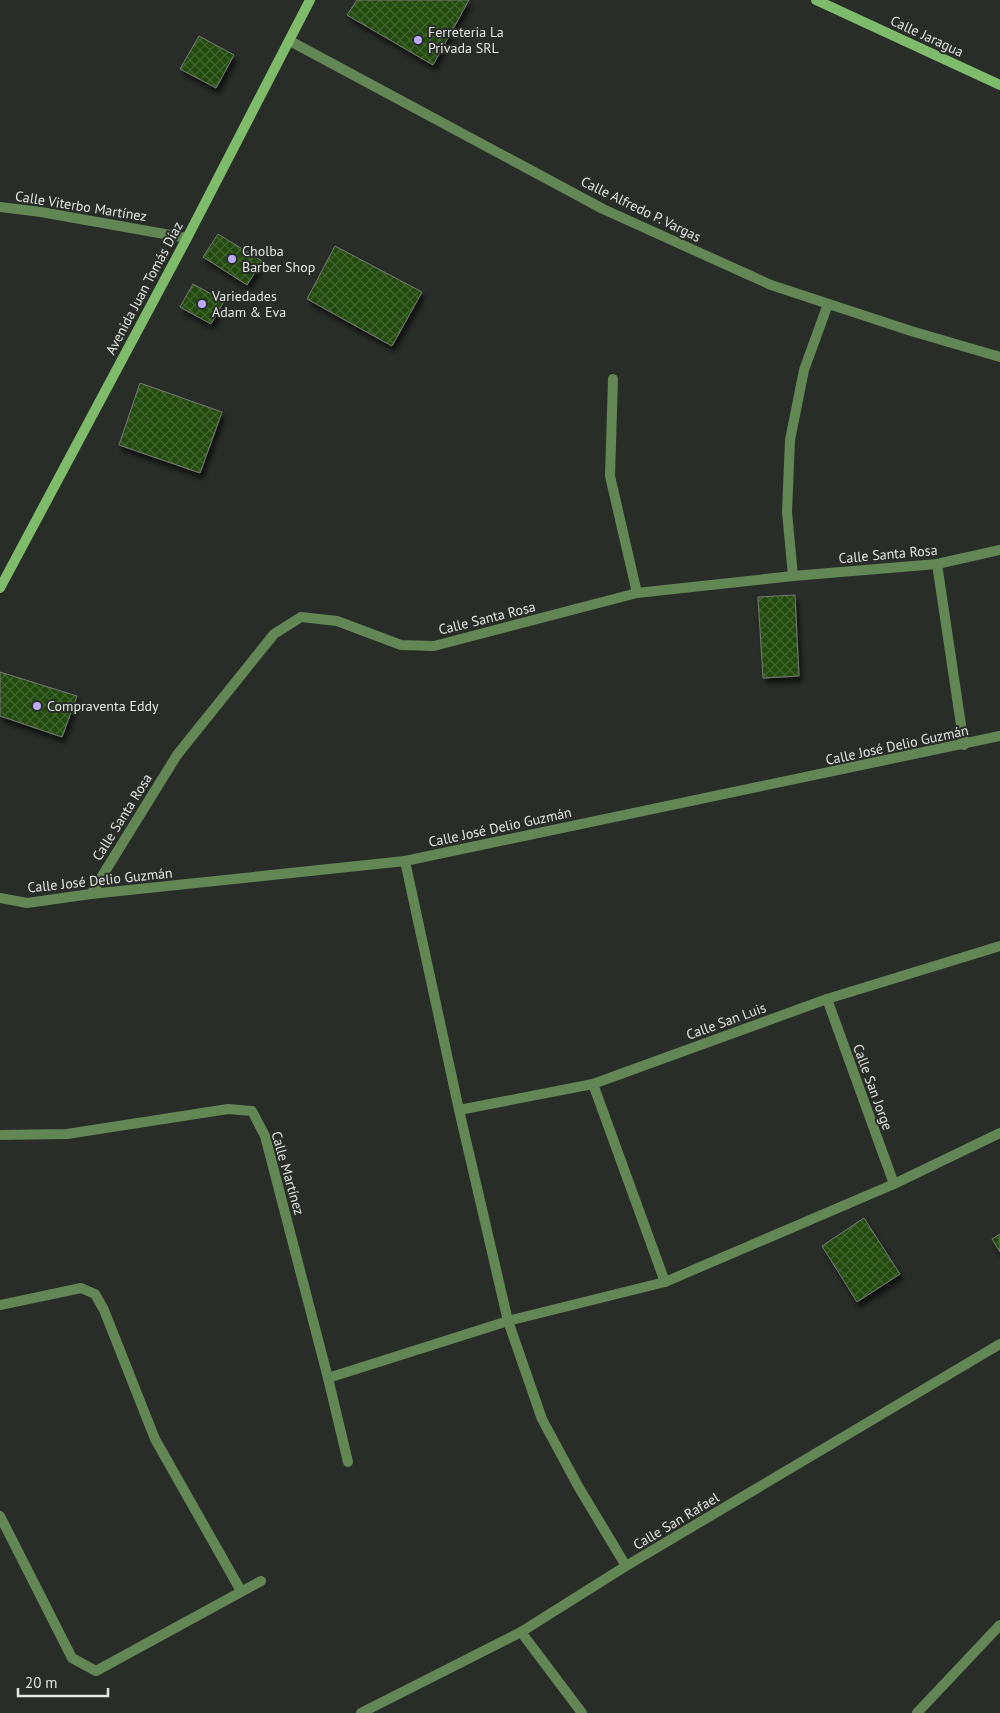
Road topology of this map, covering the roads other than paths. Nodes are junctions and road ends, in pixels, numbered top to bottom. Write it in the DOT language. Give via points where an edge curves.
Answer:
graph roads {
  1 [pos="310,0"];
  2 [pos="816,0"];
  3 [pos="290,41"];
  4 [pos="999,82"];
  5 [pos="0,208"];
  6 [pos="186,238"];
  7 [pos="828,304"];
  8 [pos="1000,357"];
  9 [pos="613,379"];
  10 [pos="1000,550"];
  11 [pos="937,564"];
  12 [pos="793,576"];
  13 [pos="0,588"];
  14 [pos="637,593"];
  15 [pos="1000,736"];
  16 [pos="964,745"];
  17 [pos="405,861"];
  18 [pos="91,894"];
  19 [pos="0,898"];
  20 [pos="1000,946"];
  21 [pos="827,999"];
  22 [pos="593,1084"];
  23 [pos="459,1110"];
  24 [pos="1000,1133"];
  25 [pos="0,1135"];
  26 [pos="894,1184"];
  27 [pos="665,1282"];
  28 [pos="0,1305"];
  29 [pos="508,1321"];
  30 [pos="1000,1344"];
  31 [pos="328,1378"];
  32 [pos="348,1462"];
  33 [pos="0,1516"];
  34 [pos="626,1566"];
  35 [pos="261,1580"];
  36 [pos="241,1591"];
  37 [pos="1000,1625"];
  38 [pos="521,1632"];
  39 [pos="361,1713"];
  40 [pos="582,1713"];
  41 [pos="917,1713"];
  1 -- 3 [label="street, Avenida Juan Tomás Díaz"];
  2 -- 4 [label="street, Calle Jaragua"];
  3 -- 6 [label="street, Avenida Juan Tomás Díaz"];
  3 -- 7 [label="street, Calle Alfredo P. Vargas" via="603,209 770,285"];
  5 -- 6 [label="street, Calle Viterbo Martínez" via="41,212"];
  6 -- 13 [label="street, Avenida Juan Tomás Díaz"];
  7 -- 8 [label="street, Calle Alfredo P. Vargas"];
  7 -- 12 [label="street" via="804,370 790,440 787,512"];
  9 -- 14 [label="street" via="610,476"];
  10 -- 11 [label="street, Calle Santa Rosa"];
  11 -- 12 [label="street, Calle Santa Rosa"];
  11 -- 16 [label="street"];
  12 -- 14 [label="street, Calle Santa Rosa"];
  14 -- 18 [label="street, Calle Santa Rosa" via="434,646 401,645 337,621 301,617 274,634 177,755"];
  15 -- 16 [label="street, Calle José Delio Guzmán"];
  16 -- 17 [label="street, Calle José Delio Guzmán"];
  17 -- 18 [label="street, Calle José Delio Guzmán"];
  17 -- 23 [label="street"];
  18 -- 19 [label="street, Calle José Delio Guzmán" via="27,903"];
  20 -- 21 [label="street, Calle San Luis"];
  21 -- 22 [label="street, Calle San Luis"];
  21 -- 26 [label="street, Calle San Jorge"];
  22 -- 23 [label="street, Calle San Luis"];
  22 -- 27 [label="street"];
  23 -- 29 [label="street"];
  24 -- 26 [label="street"];
  25 -- 31 [label="street, Calle Martínez" via="67,1134 228,1109 252,1111 265,1136"];
  26 -- 27 [label="street"];
  27 -- 29 [label="street"];
  28 -- 36 [label="street" via="81,1288 95,1294 155,1439"];
  29 -- 31 [label="street"];
  29 -- 34 [label="street" via="542,1419"];
  30 -- 34 [label="street, Calle San Rafael"];
  31 -- 32 [label="street, Calle Martínez"];
  33 -- 36 [label="street" via="72,1658 96,1671"];
  34 -- 38 [label="street, Calle San Rafael"];
  35 -- 36 [label="street"];
  37 -- 41 [label="street"];
  38 -- 39 [label="street, Calle San Rafael"];
  38 -- 40 [label="street"];
}
